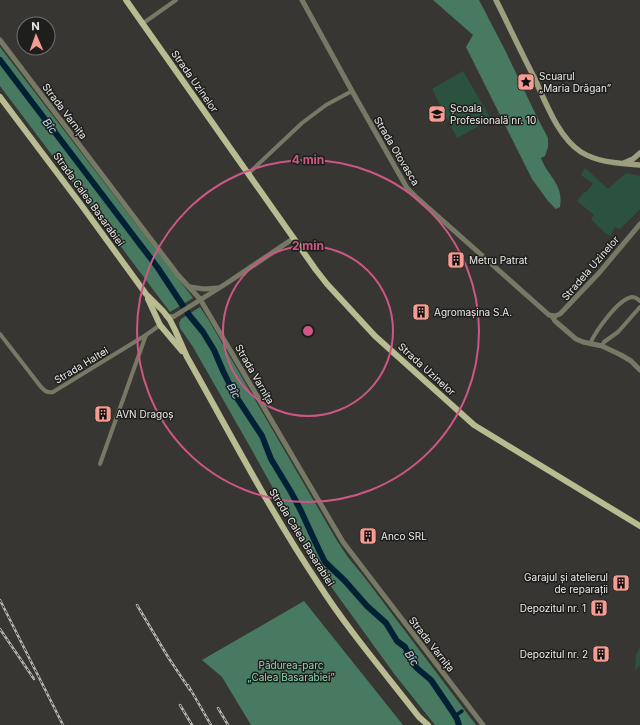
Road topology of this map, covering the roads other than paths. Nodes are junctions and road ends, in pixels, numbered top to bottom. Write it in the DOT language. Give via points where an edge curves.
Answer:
graph roads {
  1 [pos="126,0"];
  2 [pos="176,0"];
  3 [pos="302,0"];
  4 [pos="496,0"];
  5 [pos="142,24"];
  6 [pos="0,40"];
  7 [pos="352,91"];
  8 [pos="0,98"];
  9 [pos="640,153"];
  10 [pos="621,164"];
  11 [pos="640,164"];
  12 [pos="248,174"];
  13 [pos="640,224"];
  14 [pos="294,238"];
  15 [pos="189,287"];
  16 [pos="219,288"];
  17 [pos="211,293"];
  18 [pos="146,294"];
  19 [pos="198,301"];
  20 [pos="640,301"];
  21 [pos="640,307"];
  22 [pos="207,309"];
  23 [pos="166,316"];
  24 [pos="175,316"];
  25 [pos="550,316"];
  26 [pos="172,324"];
  27 [pos="160,325"];
  28 [pos="0,334"];
  29 [pos="146,336"];
  30 [pos="590,344"];
  31 [pos="602,346"];
  32 [pos="187,357"];
  33 [pos="640,370"];
  34 [pos="100,464"];
  35 [pos="640,526"];
  36 [pos="419,716"];
  37 [pos="422,725"];
  38 [pos="428,725"];
  39 [pos="483,725"];
  1 -- 5 [label="main road, Strada Uzinelor"];
  2 -- 5 [label="street"];
  3 -- 7 [label="street, Strada Otovasca"];
  4 -- 10 [label="main road" via="563,134 575,148 587,155"];
  5 -- 12 [label="main road, Strada Uzinelor"];
  6 -- 15 [label="street, Strada Varnița"];
  7 -- 12 [label="street" via="326,105 302,123"];
  7 -- 25 [label="street, Strada Otovasca" via="410,191"];
  8 -- 18 [label="main road, Strada Calea Basarabiei"];
  9 -- 10 [label="main road"];
  10 -- 11 [label="main road"];
  12 -- 14 [label="main road, Strada Uzinelor"];
  13 -- 25 [label="street, Stradela Uzinelor" via="580,294 560,314"];
  14 -- 16 [label="street"];
  14 -- 35 [label="main road, Strada Uzinelor" via="327,284 375,336 474,425"];
  15 -- 16 [label="street"];
  15 -- 19 [label="street, Strada Varnița"];
  16 -- 17 [label="street"];
  17 -- 19 [label="street"];
  17 -- 22 [label="street" via="206,302"];
  18 -- 23 [label="main road, Strada Calea Basarabiei"];
  18 -- 27 [label="main road, Strada Calea Basarabiei"];
  19 -- 22 [label="street, Strada Varnița"];
  19 -- 24 [label="street"];
  20 -- 30 [label="street" via="631,297 620,304"];
  21 -- 31 [label="street"];
  22 -- 39 [label="street, Strada Varnița" via="343,542"];
  23 -- 24 [label="street"];
  23 -- 26 [label="main road, Strada Calea Basarabiei"];
  23 -- 27 [label="main road" via="162,318"];
  24 -- 26 [label="street"];
  25 -- 30 [label="street, Strada Otovasca" via="576,339"];
  26 -- 27 [label="main road" via="168,327"];
  26 -- 32 [label="main road, Strada Calea Basarabiei"];
  27 -- 29 [label="street, Strada Haltei"];
  27 -- 32 [label="main road, Strada Calea Basarabiei"];
  28 -- 29 [label="street, Strada Haltei" via="46,392 53,392"];
  29 -- 34 [label="street"];
  30 -- 31 [label="street, Strada Otovasca"];
  31 -- 33 [label="street, Strada Otovasca" via="631,361"];
  32 -- 36 [label="main road, Strada Calea Basarabiei" via="301,558 347,624"];
  36 -- 37 [label="main road, Strada Calea Basarabiei"];
  36 -- 38 [label="main road, Strada Calea Basarabiei"];
}
